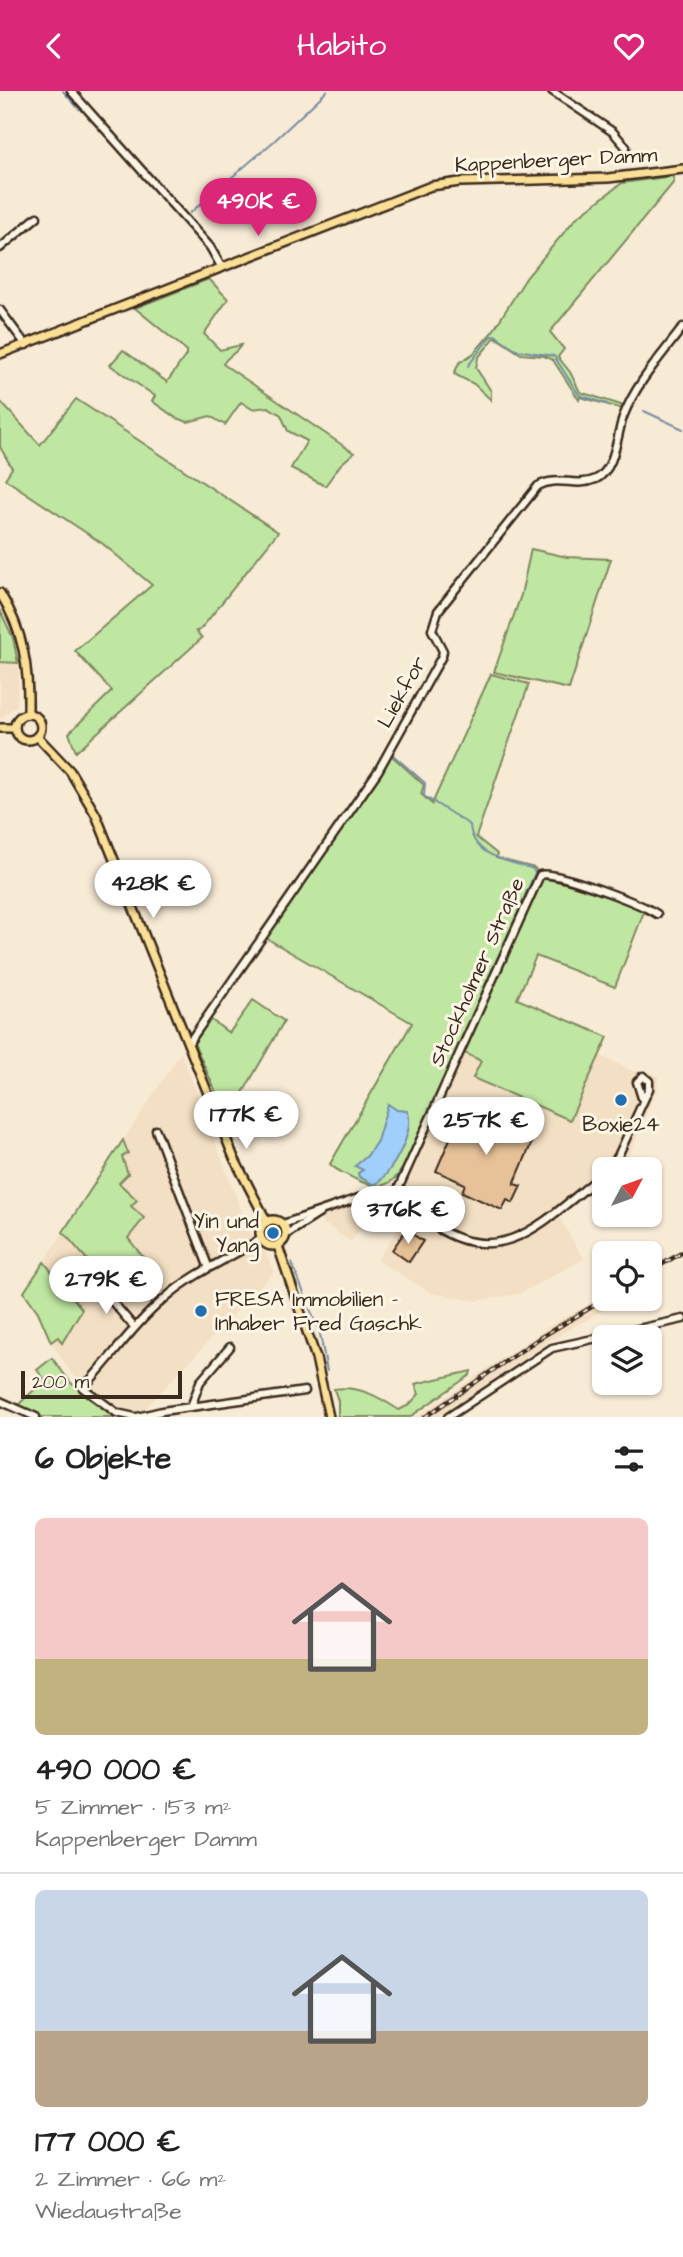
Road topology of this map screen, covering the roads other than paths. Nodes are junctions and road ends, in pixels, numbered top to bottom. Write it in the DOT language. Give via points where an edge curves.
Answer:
graph roads {
  1 [pos="71,91"];
  2 [pos="552,91"];
  3 [pos="626,148"];
  4 [pos="683,169"];
  5 [pos="37,217"];
  6 [pos="0,248"];
  7 [pos="222,268"];
  8 [pos="0,310"];
  9 [pos="683,327"];
  10 [pos="26,345"];
  11 [pos="0,354"];
  12 [pos="0,593"];
  13 [pos="28,714"];
  14 [pos="14,727"];
  15 [pos="0,728"];
  16 [pos="37,736"];
  17 [pos="657,914"];
  18 [pos="188,1044"];
  19 [pos="643,1101"];
  20 [pos="156,1130"];
  21 [pos="617,1157"];
  22 [pos="592,1183"];
  23 [pos="394,1198"];
  24 [pos="320,1213"];
  25 [pos="267,1221"];
  26 [pos="283,1224"];
  27 [pos="287,1234"];
  28 [pos="261,1239"];
  29 [pos="278,1246"];
  30 [pos="208,1266"];
  31 [pos="99,1286"];
  32 [pos="683,1319"];
  33 [pos="134,1327"];
  34 [pos="230,1347"];
  35 [pos="305,1391"];
  36 [pos="0,1401"];
  37 [pos="191,1407"];
  38 [pos="146,1416"];
  39 [pos="36,1417"];
  40 [pos="136,1417"];
  41 [pos="329,1417"];
  42 [pos="448,1417"];
  1 -- 7 [label="street" via="210,247"];
  2 -- 3 [label="street" via="613,132"];
  4 -- 7 [label="main road, Kappenberger Damm" via="431,186"];
  5 -- 6 [label="street"];
  7 -- 10 [label="main road, Kappenberger Damm"];
  8 -- 10 [label="street"];
  9 -- 18 [label="street, Liekfor" via="634,395 607,469 598,479 555,480 538,486 438,611 432,630 442,656 389,753"];
  10 -- 11 [label="main road, Kappenberger Damm"];
  12 -- 13 [label="main road" via="25,648"];
  13 -- 14 [label="main road" via="20,716"];
  13 -- 16 [label="main road" via="40,722"];
  14 -- 15 [label="main road"];
  14 -- 16 [label="main road" via="23,740"];
  16 -- 18 [label="main road" via="70,771 96,815"];
  17 -- 23 [label="street, Stockholmer Straße" via="553,874 537,878"];
  18 -- 25 [label="main road" via="244,1183"];
  19 -- 21 [label="street"];
  20 -- 30 [label="street"];
  22 -- 23 [label="street" via="531,1231 492,1245 453,1237"];
  23 -- 24 [label="street" via="372,1192"];
  24 -- 26 [label="street"];
  24 -- 27 [label="street"];
  25 -- 26 [label="main road"];
  25 -- 28 [label="main road"];
  26 -- 27 [label="main road"];
  27 -- 29 [label="main road"];
  28 -- 29 [label="main road"];
  28 -- 30 [label="street"];
  29 -- 41 [label="main road" via="313,1348"];
  30 -- 33 [label="street"];
  31 -- 33 [label="street"];
  32 -- 42 [label="street" via="552,1348"];
  33 -- 40 [label="street" via="83,1388 117,1413"];
  34 -- 37 [label="street" via="200,1382"];
  35 -- 37 [label="street"];
  36 -- 39 [label="street"];
  37 -- 38 [label="street"];
  38 -- 40 [label="street"];
}
